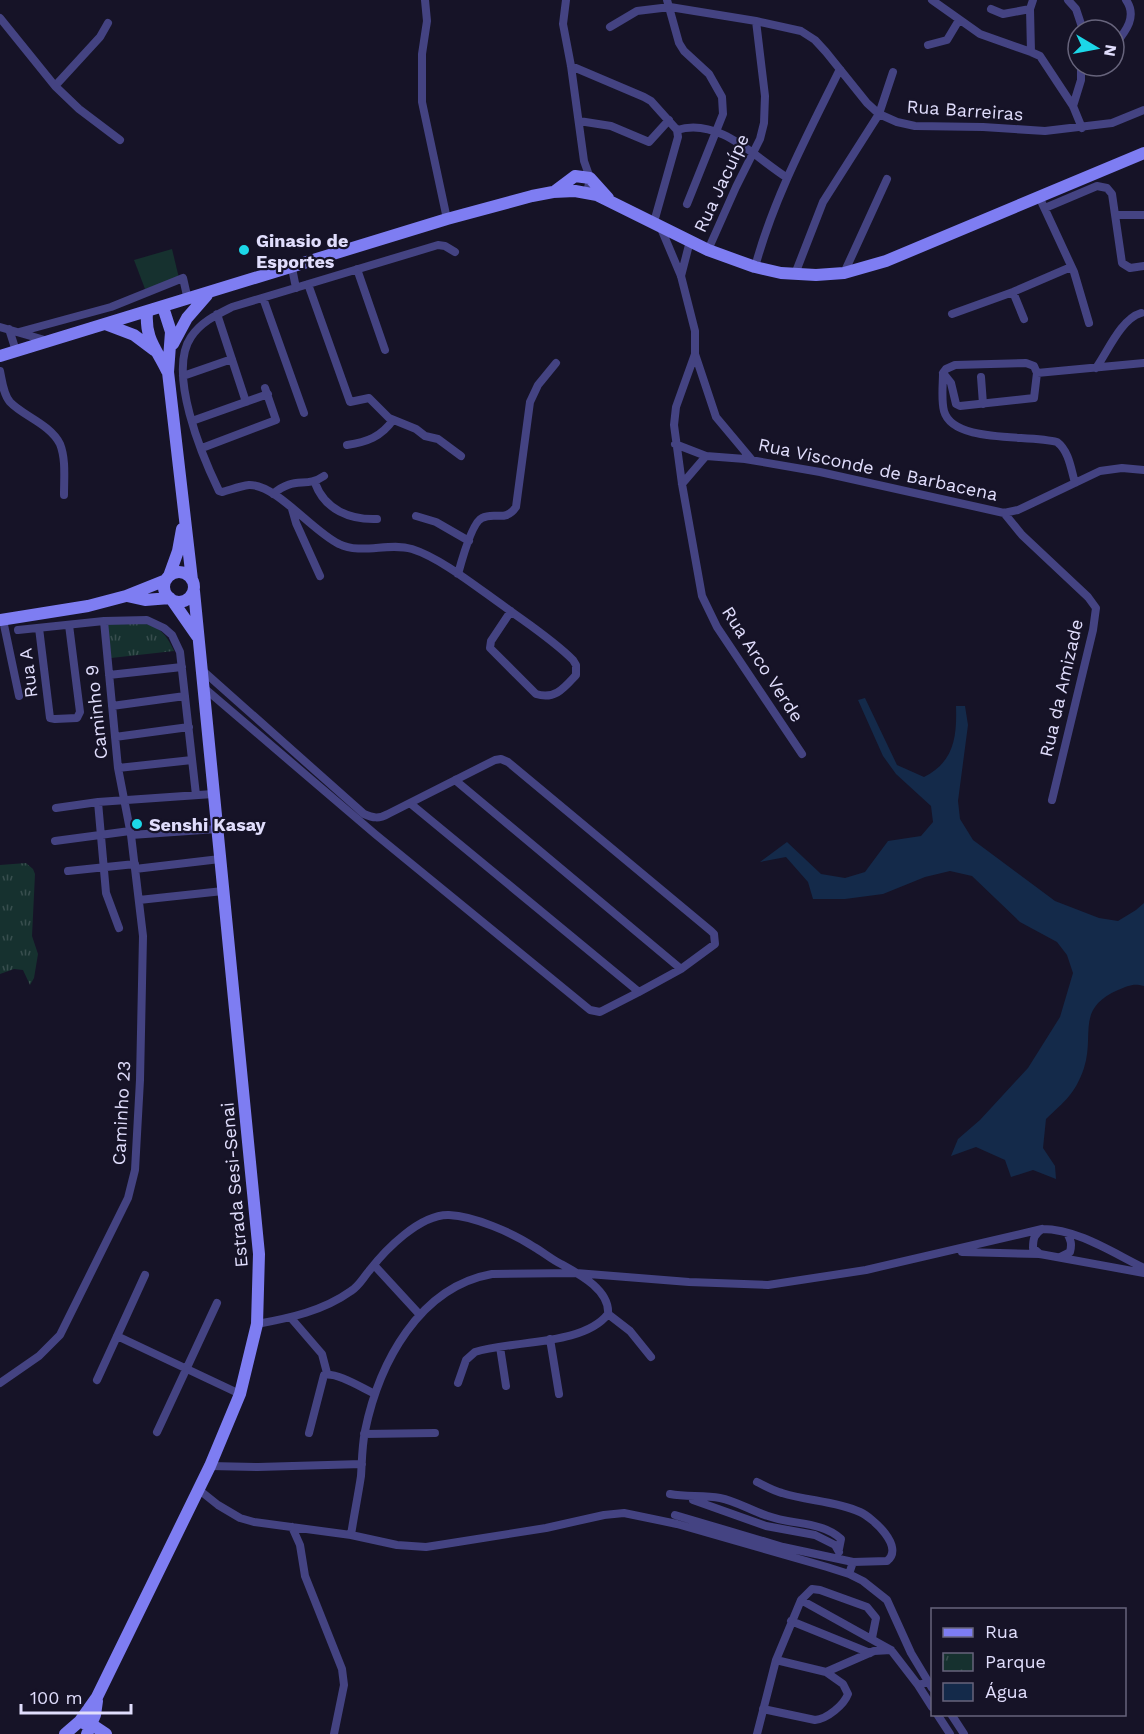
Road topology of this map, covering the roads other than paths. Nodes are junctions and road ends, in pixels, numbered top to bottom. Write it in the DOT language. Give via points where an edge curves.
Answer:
graph roads {
  1 [pos="425,0"];
  2 [pos="566,0"];
  3 [pos="932,0"];
  4 [pos="1068,0"];
  5 [pos="1126,0"];
  6 [pos="669,4"];
  7 [pos="1031,4"];
  8 [pos="991,9"];
  9 [pos="0,18"];
  10 [pos="1079,18"];
  11 [pos="756,21"];
  12 [pos="962,22"];
  13 [pos="108,23"];
  14 [pos="610,27"];
  15 [pos="1126,28"];
  16 [pos="928,45"];
  17 [pos="1031,52"];
  18 [pos="571,66"];
  19 [pos="840,69"];
  20 [pos="893,72"];
  21 [pos="1081,78"];
  22 [pos="55,86"];
  23 [pos="1073,106"];
  24 [pos="1144,110"];
  25 [pos="879,114"];
  26 [pos="669,120"];
  27 [pos="579,121"];
  28 [pos="1082,128"];
  29 [pos="677,130"];
  30 [pos="717,132"];
  31 [pos="120,140"];
  32 [pos="753,153"];
  33 [pos="1144,153"];
  34 [pos="584,161"];
  35 [pos="575,176"];
  36 [pos="786,177"];
  37 [pos="590,178"];
  38 [pos="886,179"];
  39 [pos="553,192"];
  40 [pos="581,192"];
  41 [pos="609,199"];
  42 [pos="1042,203"];
  43 [pos="687,204"];
  44 [pos="1144,214"];
  45 [pos="1116,215"];
  46 [pos="447,219"];
  47 [pos="657,224"];
  48 [pos="690,241"];
  49 [pos="708,250"];
  50 [pos="455,252"];
  51 [pos="1144,266"];
  52 [pos="755,267"];
  53 [pos="1071,267"];
  54 [pos="292,268"];
  55 [pos="357,269"];
  56 [pos="844,273"];
  57 [pos="795,274"];
  58 [pos="681,276"];
  59 [pos="309,284"];
  60 [pos="296,288"];
  61 [pos="1013,292"];
  62 [pos="208,294"];
  63 [pos="263,298"];
  64 [pos="188,300"];
  65 [pos="163,307"];
  66 [pos="147,312"];
  67 [pos="1141,313"];
  68 [pos="217,314"];
  69 [pos="952,314"];
  70 [pos="1024,319"];
  71 [pos="1089,323"];
  72 [pos="105,324"];
  73 [pos="5,328"];
  74 [pos="19,332"];
  75 [pos="48,341"];
  76 [pos="385,350"];
  77 [pos="16,351"];
  78 [pos="164,352"];
  79 [pos="695,354"];
  80 [pos="0,356"];
  81 [pos="232,359"];
  82 [pos="556,363"];
  83 [pos="1144,363"];
  84 [pos="1096,368"];
  85 [pos="0,371"];
  86 [pos="944,373"];
  87 [pos="1037,374"];
  88 [pos="183,376"];
  89 [pos="981,377"];
  90 [pos="246,402"];
  91 [pos="983,404"];
  92 [pos="304,413"];
  93 [pos="393,420"];
  94 [pos="192,421"];
  95 [pos="675,444"];
  96 [pos="347,445"];
  97 [pos="202,448"];
  98 [pos="460,456"];
  99 [pos="706,456"];
  100 [pos="752,460"];
  101 [pos="1144,470"];
  102 [pos="324,476"];
  103 [pos="315,483"];
  104 [pos="1075,483"];
  105 [pos="682,484"];
  106 [pos="273,494"];
  107 [pos="64,495"];
  108 [pos="291,508"];
  109 [pos="1004,513"];
  110 [pos="184,516"];
  111 [pos="416,516"];
  112 [pos="377,519"];
  113 [pos="469,541"];
  114 [pos="458,574"];
  115 [pos="320,576"];
  116 [pos="167,578"];
  117 [pos="193,585"];
  118 [pos="126,596"];
  119 [pos="171,599"];
  120 [pos="88,606"];
  121 [pos="511,611"];
  122 [pos="1,620"];
  123 [pos="104,621"];
  124 [pos="71,624"];
  125 [pos="39,628"];
  126 [pos="18,630"];
  127 [pos="198,637"];
  128 [pos="182,667"];
  129 [pos="202,670"];
  130 [pos="108,675"];
  131 [pos="203,687"];
  132 [pos="19,696"];
  133 [pos="185,696"];
  134 [pos="221,702"];
  135 [pos="112,706"];
  136 [pos="205,710"];
  137 [pos="189,727"];
  138 [pos="115,737"];
  139 [pos="802,754"];
  140 [pos="192,760"];
  141 [pos="118,768"];
  142 [pos="455,780"];
  143 [pos="213,794"];
  144 [pos="196,795"];
  145 [pos="1052,800"];
  146 [pos="123,801"];
  147 [pos="98,802"];
  148 [pos="411,804"];
  149 [pos="56,808"];
  150 [pos="376,818"];
  151 [pos="367,827"];
  152 [pos="217,829"];
  153 [pos="130,833"];
  154 [pos="102,835"];
  155 [pos="55,841"];
  156 [pos="220,860"];
  157 [pos="104,866"];
  158 [pos="135,866"];
  159 [pos="68,871"];
  160 [pos="223,891"];
  161 [pos="139,900"];
  162 [pos="118,928"];
  163 [pos="681,969"];
  164 [pos="639,992"];
  165 [pos="1042,1229"];
  166 [pos="1066,1232"];
  167 [pos="947,1252"];
  168 [pos="1040,1254"];
  169 [pos="1060,1257"];
  170 [pos="374,1265"];
  171 [pos="1144,1270"];
  172 [pos="576,1273"];
  173 [pos="145,1275"];
  174 [pos="217,1303"];
  175 [pos="608,1314"];
  176 [pos="420,1315"];
  177 [pos="291,1318"];
  178 [pos="257,1324"];
  179 [pos="117,1336"];
  180 [pos="550,1339"];
  181 [pos="500,1347"];
  182 [pos="651,1357"];
  183 [pos="188,1369"];
  184 [pos="327,1373"];
  185 [pos="97,1380"];
  186 [pos="0,1383"];
  187 [pos="458,1383"];
  188 [pos="506,1386"];
  189 [pos="240,1394"];
  190 [pos="375,1394"];
  191 [pos="559,1394"];
  192 [pos="157,1432"];
  193 [pos="309,1433"];
  194 [pos="435,1433"];
  195 [pos="364,1434"];
  196 [pos="362,1464"];
  197 [pos="210,1466"];
  198 [pos="757,1482"];
  199 [pos="198,1489"];
  200 [pos="670,1494"];
  201 [pos="675,1515"];
  202 [pos="292,1527"];
  203 [pos="351,1535"];
  204 [pos="841,1560"];
  205 [pos="853,1562"];
  206 [pos="849,1574"];
  207 [pos="801,1600"];
  208 [pos="791,1621"];
  209 [pos="872,1638"];
  210 [pos="891,1650"];
  211 [pos="870,1653"];
  212 [pos="776,1660"];
  213 [pos="825,1672"];
  214 [pos="918,1685"];
  215 [pos="930,1685"];
  216 [pos="98,1697"];
  217 [pos="931,1704"];
  218 [pos="763,1709"];
  219 [pos="938,1716"];
  220 [pos="952,1716"];
  221 [pos="76,1725"];
  222 [pos="89,1729"];
  223 [pos="65,1734"];
  224 [pos="106,1734"];
  225 [pos="334,1734"];
  226 [pos="757,1734"];
  227 [pos="950,1734"];
  228 [pos="964,1734"];
  1 -- 46 [label="street" via="422,102"];
  2 -- 18 [label="street" via="563,24"];
  3 -- 12 [label="street"];
  4 -- 10 [label="street"];
  5 -- 15 [label="street" via="1131,10"];
  6 -- 11 [label="street, Rua Barreiras"];
  6 -- 14 [label="street, Rua Barreiras" via="637,11"];
  6 -- 30 [label="street, Rua Jacuípe" via="681,47 710,74 722,97 724,109"];
  7 -- 8 [label="street" via="1003,14"];
  7 -- 17 [label="street"];
  9 -- 22 [label="street"];
  11 -- 19 [label="street, Rua Barreiras" via="806,33"];
  11 -- 32 [label="street, Rua Jacuípe" via="766,113"];
  12 -- 16 [label="street" via="947,40"];
  12 -- 17 [label="street" via="985,36"];
  13 -- 22 [label="street"];
  17 -- 23 [label="street" via="1043,60"];
  18 -- 26 [label="street" via="644,97"];
  18 -- 27 [label="street"];
  19 -- 25 [label="street, Rua Barreiras"];
  19 -- 36 [label="street"];
  20 -- 25 [label="street"];
  21 -- 23 [label="street"];
  22 -- 31 [label="street"];
  23 -- 28 [label="street"];
  24 -- 28 [label="street, Rua Barreiras" via="1112,123"];
  25 -- 28 [label="street, Rua Barreiras" via="915,126 1034,131"];
  25 -- 57 [label="street" via="823,202"];
  26 -- 27 [label="street" via="649,142 611,126"];
  26 -- 29 [label="street"];
  27 -- 34 [label="street"];
  29 -- 30 [label="street" via="691,126"];
  29 -- 47 [label="street"];
  30 -- 32 [label="street"];
  30 -- 43 [label="street, Rua Jacuípe"];
  32 -- 36 [label="street"];
  32 -- 49 [label="street, Rua Jacuípe"];
  33 -- 42 [label="street"];
  34 -- 35 [label="street"];
  34 -- 37 [label="street"];
  35 -- 37 [label="street"];
  35 -- 39 [label="street"];
  35 -- 40 [label="street"];
  36 -- 52 [label="street"];
  37 -- 40 [label="street"];
  37 -- 41 [label="street"];
  38 -- 56 [label="street"];
  39 -- 40 [label="street"];
  39 -- 46 [label="street"];
  40 -- 41 [label="street"];
  41 -- 47 [label="street"];
  42 -- 45 [label="street" via="1103,186 1112,194"];
  42 -- 53 [label="street"];
  42 -- 56 [label="street"];
  44 -- 45 [label="street"];
  45 -- 51 [label="street" via="1123,265"];
  46 -- 54 [label="street"];
  47 -- 48 [label="street"];
  47 -- 58 [label="street"];
  48 -- 49 [label="street"];
  48 -- 58 [label="street"];
  49 -- 52 [label="street"];
  50 -- 55 [label="street" via="438,245"];
  52 -- 57 [label="street"];
  53 -- 61 [label="street"];
  53 -- 71 [label="street"];
  54 -- 60 [label="street"];
  54 -- 62 [label="street"];
  55 -- 59 [label="street"];
  55 -- 76 [label="street"];
  56 -- 57 [label="street"];
  58 -- 79 [label="street" via="694,328"];
  59 -- 60 [label="street"];
  59 -- 93 [label="street" via="351,402 369,398"];
  60 -- 63 [label="street"];
  61 -- 69 [label="street"];
  61 -- 70 [label="street"];
  62 -- 64 [label="street"];
  62 -- 78 [label="street"];
  63 -- 68 [label="street"];
  63 -- 92 [label="street"];
  64 -- 65 [label="street"];
  64 -- 74 [label="street" via="183,278 111,307"];
  65 -- 66 [label="street"];
  65 -- 78 [label="street, Estrada Sesi-Senai" via="171,332"];
  66 -- 72 [label="street"];
  66 -- 78 [label="street, Estrada Sesi-Senai" via="148,338"];
  67 -- 84 [label="street" via="1125,323"];
  68 -- 81 [label="street"];
  68 -- 88 [label="street" via="191,338 184,353"];
  72 -- 75 [label="street"];
  72 -- 78 [label="street"];
  73 -- 74 [label="street"];
  73 -- 77 [label="street"];
  74 -- 75 [label="street"];
  75 -- 77 [label="street"];
  77 -- 80 [label="street"];
  78 -- 110 [label="street, Estrada Sesi-Senai"];
  79 -- 95 [label="street, Rua Arco Verde" via="676,407"];
  79 -- 100 [label="street" via="716,417"];
  81 -- 88 [label="street"];
  81 -- 90 [label="street"];
  82 -- 113 [label="street" via="530,402 516,507 506,516 478,520"];
  83 -- 84 [label="street"];
  84 -- 87 [label="street"];
  85 -- 107 [label="street" via="10,402 59,442"];
  86 -- 87 [label="street" via="955,365 1019,362 1030,363"];
  86 -- 91 [label="street" via="957,406"];
  86 -- 104 [label="street" via="943,410 952,423 968,432 1057,442 1066,454"];
  87 -- 91 [label="street" via="1034,398"];
  88 -- 94 [label="street"];
  89 -- 91 [label="street"];
  90 -- 94 [label="street"];
  90 -- 97 [label="street" via="267,391 275,421"];
  93 -- 96 [label="street" via="377,436"];
  93 -- 98 [label="street" via="438,439"];
  94 -- 97 [label="street"];
  95 -- 99 [label="street, Rua Visconde de Barbacena"];
  95 -- 105 [label="street, Rua Arco Verde"];
  97 -- 106 [label="street" via="220,492 249,485"];
  99 -- 100 [label="street, Rua Visconde de Barbacena"];
  99 -- 105 [label="street"];
  100 -- 109 [label="street, Rua Visconde de Barbacena"];
  101 -- 104 [label="street" via="1111,468"];
  102 -- 103 [label="street"];
  103 -- 106 [label="street" via="291,483"];
  103 -- 112 [label="street" via="325,499 346,516"];
  104 -- 109 [label="street"];
  105 -- 139 [label="street, Rua Arco Verde" via="706,605"];
  106 -- 108 [label="street"];
  108 -- 114 [label="street" via="343,546 411,549"];
  108 -- 115 [label="street"];
  109 -- 145 [label="street, Rua da Amizade" via="1096,608"];
  110 -- 116 [label="street, Estrada Sesi-Senai" via="178,551"];
  110 -- 117 [label="street, Estrada Sesi-Senai"];
  111 -- 113 [label="street" via="436,522"];
  113 -- 114 [label="street"];
  114 -- 121 [label="street"];
  116 -- 117 [label="street" via="186,573"];
  116 -- 118 [label="street"];
  116 -- 119 [label="street" via="164,588"];
  117 -- 119 [label="street" via="185,601"];
  117 -- 127 [label="street, Estrada Sesi-Senai"];
  118 -- 119 [label="street"];
  118 -- 120 [label="street"];
  119 -- 127 [label="street, Estrada Sesi-Senai"];
  120 -- 122 [label="street"];
  120 -- 124 [label="street"];
  121 -- 121 [label="street" via="572,658 576,675 563,690 551,696 531,691 490,648"];
  122 -- 132 [label="street"];
  123 -- 124 [label="street"];
  123 -- 128 [label="street" via="133,618 164,628 177,642"];
  123 -- 130 [label="street, Caminho 9"];
  124 -- 125 [label="street"];
  124 -- 125 [label="street, Rua A" via="80,712 72,719 51,719 49,714"];
  125 -- 126 [label="street"];
  127 -- 129 [label="street, Estrada Sesi-Senai"];
  128 -- 130 [label="street"];
  128 -- 133 [label="street"];
  129 -- 131 [label="street, Estrada Sesi-Senai"];
  129 -- 150 [label="street" via="364,814"];
  130 -- 135 [label="street, Caminho 9"];
  131 -- 134 [label="street"];
  131 -- 136 [label="street, Estrada Sesi-Senai"];
  133 -- 135 [label="street"];
  133 -- 137 [label="street"];
  134 -- 136 [label="street"];
  134 -- 151 [label="street"];
  135 -- 138 [label="street, Caminho 9"];
  136 -- 143 [label="street, Estrada Sesi-Senai"];
  137 -- 138 [label="street"];
  137 -- 140 [label="street"];
  138 -- 141 [label="street, Caminho 9"];
  140 -- 141 [label="street"];
  140 -- 144 [label="street"];
  141 -- 146 [label="street, Caminho 9"];
  142 -- 148 [label="street"];
  142 -- 163 [label="street"];
  142 -- 163 [label="street" via="498,758 508,762 711,931 715,944"];
  143 -- 144 [label="street"];
  143 -- 152 [label="street, Estrada Sesi-Senai"];
  144 -- 146 [label="street"];
  146 -- 147 [label="street"];
  146 -- 153 [label="street, Caminho 23"];
  147 -- 149 [label="street"];
  147 -- 154 [label="street"];
  148 -- 150 [label="street"];
  148 -- 164 [label="street"];
  150 -- 151 [label="street"];
  151 -- 164 [label="street" via="590,1010 600,1012"];
  152 -- 153 [label="street"];
  152 -- 156 [label="street, Estrada Sesi-Senai"];
  153 -- 154 [label="street"];
  153 -- 158 [label="street, Caminho 23"];
  154 -- 155 [label="street"];
  154 -- 157 [label="street"];
  156 -- 158 [label="street"];
  156 -- 160 [label="street, Estrada Sesi-Senai"];
  157 -- 158 [label="street"];
  157 -- 159 [label="street"];
  157 -- 162 [label="street" via="106,893"];
  158 -- 161 [label="street, Caminho 23"];
  160 -- 161 [label="street"];
  160 -- 178 [label="street, Estrada Sesi-Senai" via="260,1254"];
  161 -- 186 [label="street, Caminho 23" via="143,946 140,1080 131,1188 60,1335 39,1356"];
  163 -- 164 [label="street"];
  165 -- 166 [label="street"];
  165 -- 167 [label="street"];
  165 -- 168 [label="street" via="1033,1243"];
  166 -- 169 [label="street" via="1072,1242 1070,1252"];
  166 -- 171 [label="street"];
  167 -- 168 [label="street"];
  167 -- 172 [label="street" via="866,1270 768,1284"];
  168 -- 169 [label="street"];
  169 -- 171 [label="street"];
  170 -- 172 [label="street" via="414,1227 447,1215 470,1219 519,1238"];
  170 -- 176 [label="street"];
  170 -- 177 [label="street" via="353,1290"];
  172 -- 175 [label="street" via="603,1294"];
  172 -- 176 [label="street" via="479,1277 441,1294"];
  173 -- 179 [label="street"];
  174 -- 183 [label="street"];
  175 -- 180 [label="street" via="585,1332"];
  175 -- 182 [label="street" via="630,1331"];
  176 -- 190 [label="street" via="398,1346"];
  177 -- 178 [label="street"];
  177 -- 184 [label="street" via="322,1354"];
  178 -- 189 [label="street, Estrada Sesi-Senai"];
  179 -- 183 [label="street"];
  179 -- 185 [label="street"];
  180 -- 181 [label="street"];
  180 -- 191 [label="street"];
  181 -- 187 [label="street" via="470,1355"];
  181 -- 188 [label="street"];
  183 -- 189 [label="street"];
  183 -- 192 [label="street"];
  184 -- 190 [label="street"];
  184 -- 193 [label="street" via="322,1379"];
  189 -- 197 [label="street, Estrada Sesi-Senai"];
  190 -- 195 [label="street"];
  194 -- 195 [label="street"];
  195 -- 196 [label="street"];
  196 -- 197 [label="street"];
  196 -- 203 [label="street"];
  197 -- 199 [label="street, Estrada Sesi-Senai"];
  198 -- 205 [label="street" via="782,1493 859,1511 878,1526 893,1545 891,1559"];
  199 -- 202 [label="street" via="240,1518"];
  199 -- 216 [label="street, Estrada Sesi-Senai"];
  200 -- 204 [label="street" via="766,1526 826,1539 839,1549"];
  201 -- 204 [label="street"];
  202 -- 203 [label="street"];
  202 -- 225 [label="street" via="300,1545 304,1576 342,1669 344,1685"];
  203 -- 206 [label="street" via="426,1547 604,1515 633,1514"];
  204 -- 205 [label="street"];
  205 -- 206 [label="street"];
  206 -- 215 [label="street" via="887,1600"];
  207 -- 208 [label="street"];
  207 -- 209 [label="street"];
  207 -- 209 [label="street" via="812,1589 867,1607 876,1618"];
  208 -- 211 [label="street"];
  208 -- 212 [label="street"];
  209 -- 210 [label="street"];
  210 -- 211 [label="street"];
  210 -- 214 [label="street"];
  211 -- 213 [label="street"];
  212 -- 213 [label="street"];
  212 -- 218 [label="street"];
  213 -- 218 [label="street" via="843,1684 848,1694 822,1720"];
  214 -- 215 [label="street"];
  214 -- 217 [label="street"];
  216 -- 221 [label="street, Estrada Sesi-Senai"];
  216 -- 222 [label="street, Estrada Sesi-Senai"];
  218 -- 226 [label="street"];
  219 -- 227 [label="street"];
  220 -- 228 [label="street"];
  221 -- 222 [label="street"];
  221 -- 223 [label="street, Estrada Sesi-Senai"];
  222 -- 224 [label="street"];
}
